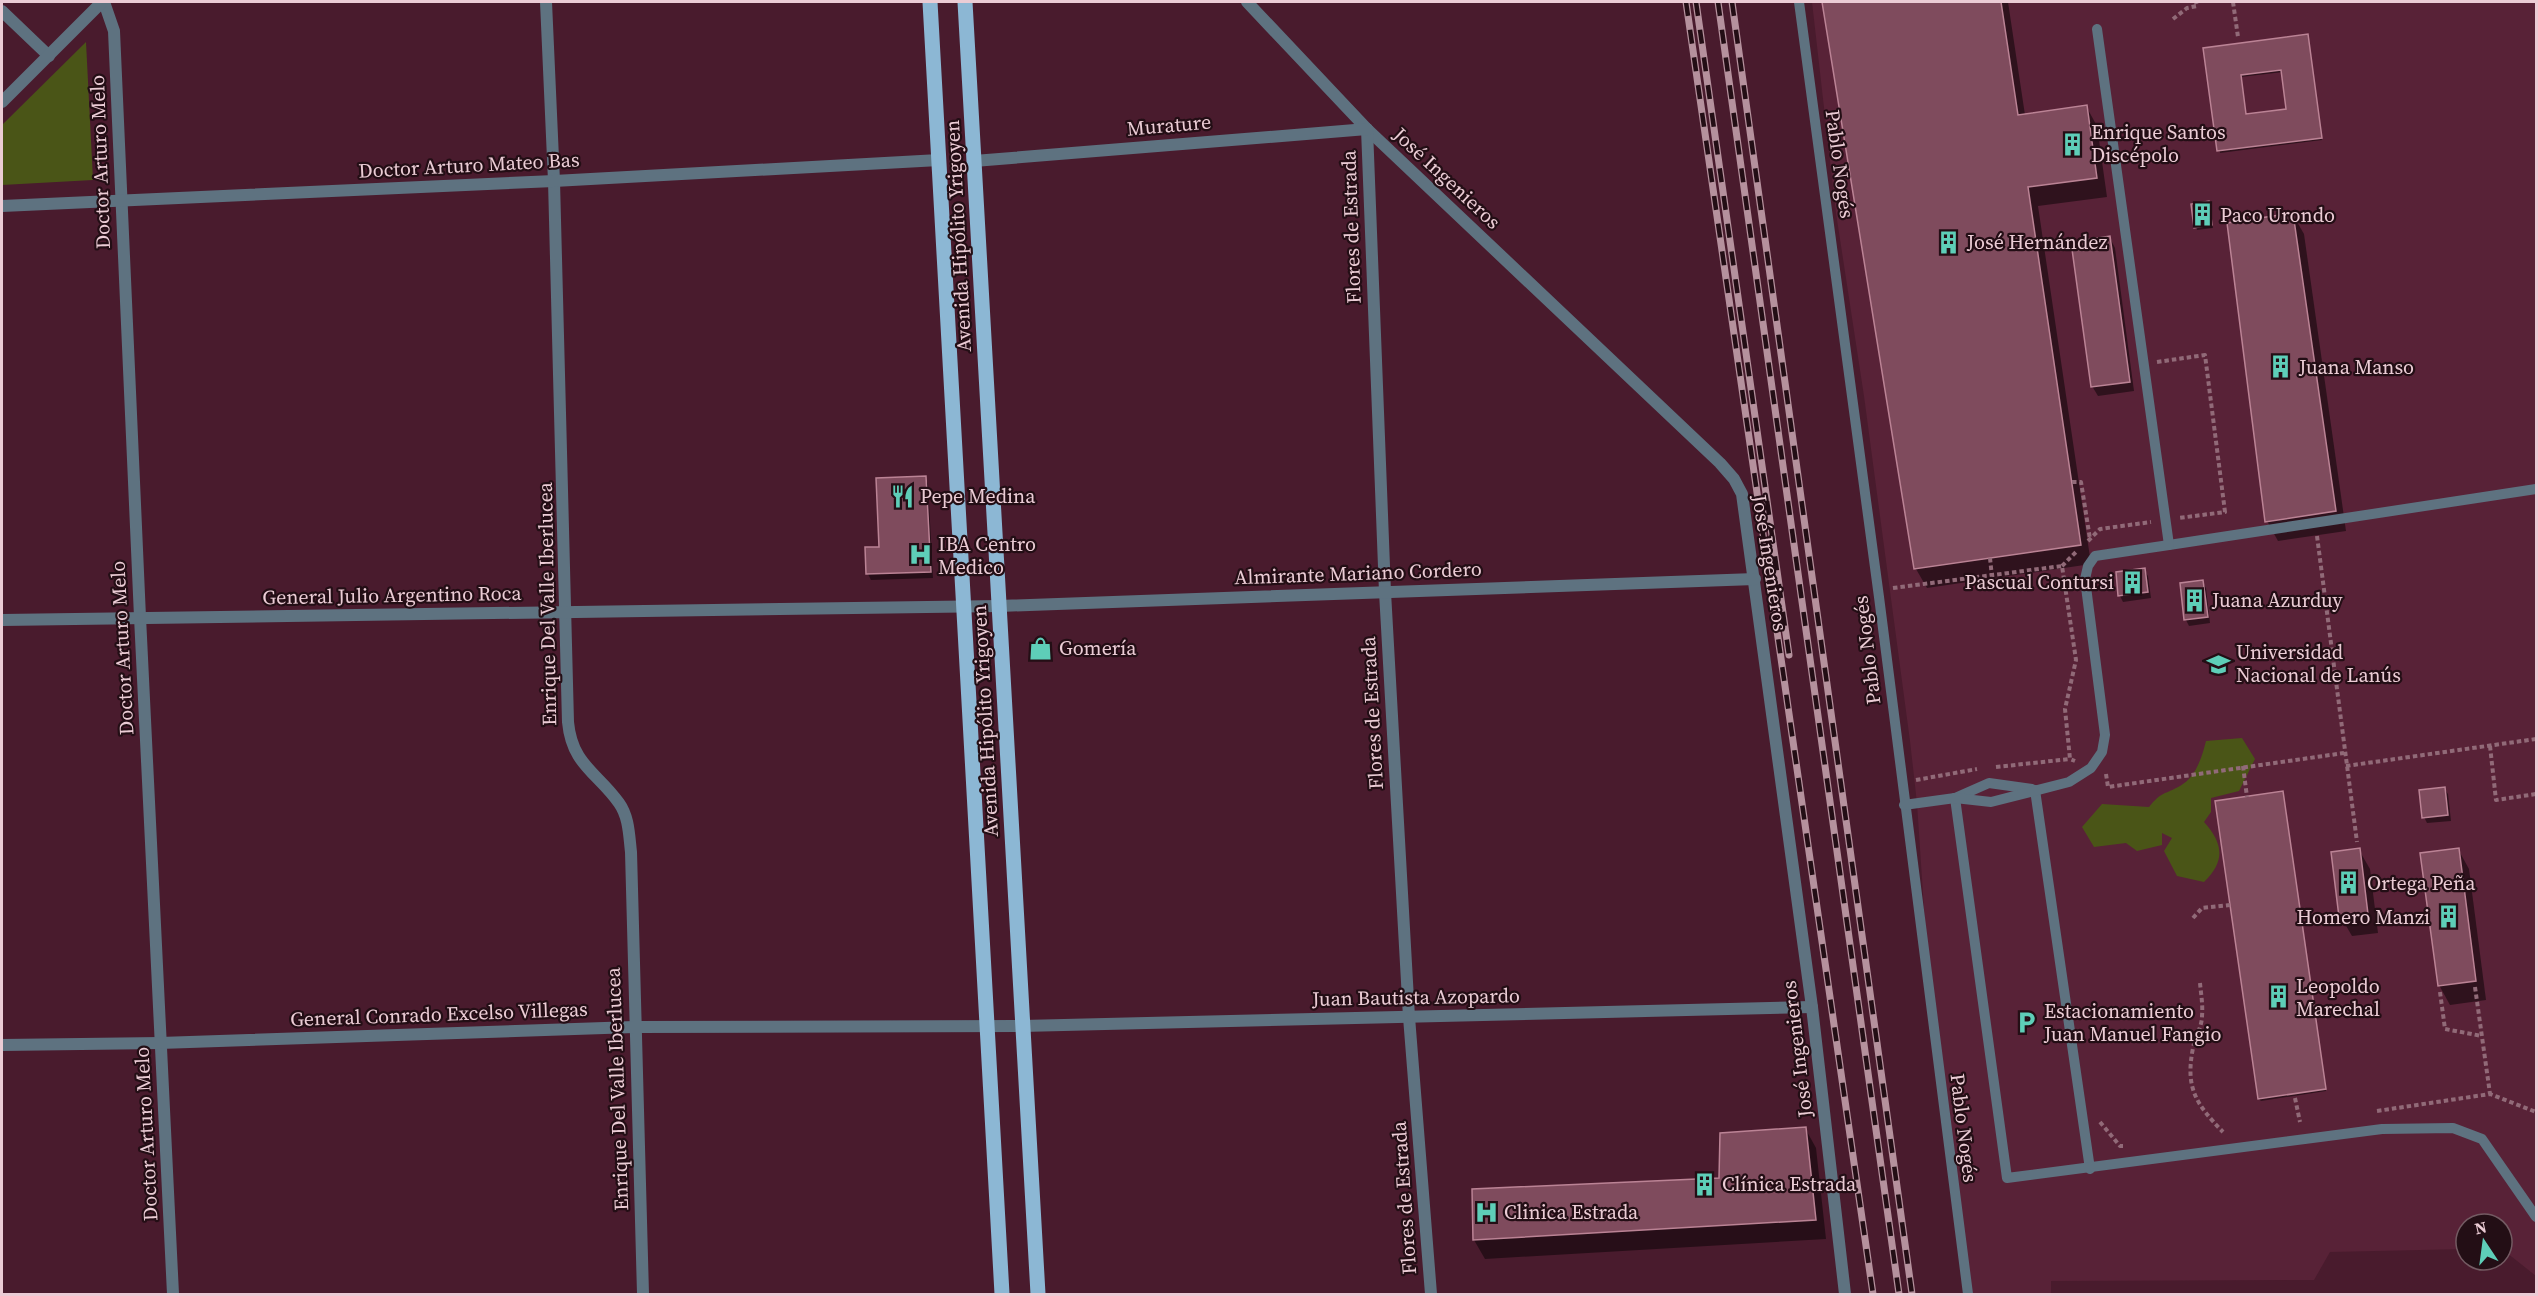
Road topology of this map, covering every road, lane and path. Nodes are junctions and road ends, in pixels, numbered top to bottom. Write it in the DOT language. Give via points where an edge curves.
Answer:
graph roads {
  1 [pos="103,2"];
  2 [pos="546,2"];
  3 [pos="930,2"];
  4 [pos="965,2"];
  5 [pos="1247,2"];
  6 [pos="1799,2"];
  7 [pos="2196,2"];
  8 [pos="2232,2"];
  9 [pos="2,11"];
  10 [pos="2172,19"];
  11 [pos="2097,29"];
  12 [pos="2238,37"];
  13 [pos="49,56"];
  14 [pos="2,102"];
  15 [pos="1367,129"];
  16 [pos="939,160"];
  17 [pos="975,161"];
  18 [pos="554,181"];
  19 [pos="120,200"];
  20 [pos="2,206"];
  21 [pos="2072,482"];
  22 [pos="2536,489"];
  23 [pos="2315,523"];
  24 [pos="2090,539"];
  25 [pos="2169,545"];
  26 [pos="1990,558"];
  27 [pos="1992,577"];
  28 [pos="1755,579"];
  29 [pos="1385,592"];
  30 [pos="1000,606"];
  31 [pos="964,607"];
  32 [pos="567,613"];
  33 [pos="140,617"];
  34 [pos="2,620"];
  35 [pos="2536,739"];
  36 [pos="2490,746"];
  37 [pos="2243,766"];
  38 [pos="2346,766"];
  39 [pos="2035,790"];
  40 [pos="2536,794"];
  41 [pos="2247,797"];
  42 [pos="1955,798"];
  43 [pos="1904,805"];
  44 [pos="2357,842"];
  45 [pos="2230,905"];
  46 [pos="2193,918"];
  47 [pos="2200,983"];
  48 [pos="2475,987"];
  49 [pos="2440,992"];
  50 [pos="1812,1007"];
  51 [pos="1409,1017"];
  52 [pos="987,1026"];
  53 [pos="1022,1026"];
  54 [pos="634,1027"];
  55 [pos="2482,1036"];
  56 [pos="160,1042"];
  57 [pos="2,1045"];
  58 [pos="2490,1094"];
  59 [pos="2079,1097"];
  60 [pos="2295,1098"];
  61 [pos="2371,1112"];
  62 [pos="2536,1112"];
  63 [pos="2312,1120"];
  64 [pos="2300,1122"];
  65 [pos="2289,1123"];
  66 [pos="2234,1131"];
  67 [pos="2223,1132"];
  68 [pos="2212,1134"];
  69 [pos="2132,1145"];
  70 [pos="2090,1169"];
  71 [pos="2536,1217"];
  72 [pos="173,1294"];
  73 [pos="643,1294"];
  74 [pos="1002,1294"];
  75 [pos="1038,1294"];
  76 [pos="1431,1294"];
  77 [pos="1845,1294"];
  78 [pos="1968,1294"];
  1 -- 13 [label="street"];
  1 -- 19 [label="street, Doctor Arturo Melo" via="114,32"];
  2 -- 18 [label="street, Enrique Del Valle Iberlucea"];
  3 -- 16 [label="main road, Avenida Hipólito Yrigoyen"];
  4 -- 17 [label="main road, Avenida Hipólito Yrigoyen"];
  5 -- 15 [label="street, José Ingenieros"];
  6 -- 43 [label="lane, Pablo Nogés"];
  7 -- 10 [label="path" via="2197,6"];
  8 -- 12 [label="path"];
  9 -- 13 [label="street"];
  11 -- 25 [label="lane"];
  13 -- 14 [label="street"];
  15 -- 17 [label="street, Murature"];
  15 -- 28 [label="street, José Ingenieros" via="1734,479 1742,494"];
  15 -- 29 [label="street, Flores de Estrada"];
  16 -- 18 [label="street, Doctor Arturo Mateo Bas"];
  16 -- 31 [label="main road, Avenida Hipólito Yrigoyen"];
  17 -- 30 [label="main road, Avenida Hipólito Yrigoyen"];
  18 -- 19 [label="street, Doctor Arturo Mateo Bas"];
  18 -- 32 [label="street, Enrique Del Valle Iberlucea"];
  19 -- 20 [label="street, Doctor Arturo Mateo Bas"];
  19 -- 33 [label="street, Doctor Arturo Melo"];
  21 -- 24 [label="path" via="2081,482"];
  22 -- 23 [label="lane"];
  23 -- 25 [label="lane"];
  23 -- 38 [label="path"];
  25 -- 39 [label="lane" via="2095,556 2088,566 2085,579 2105,735 2102,752 2091,768 2069,782"];
  26 -- 27 [label="path"];
  28 -- 29 [label="street, Almirante Mariano Cordero"];
  28 -- 50 [label="street, José Ingenieros"];
  29 -- 30 [label="street, Almirante Mariano Cordero"];
  29 -- 51 [label="street, Flores de Estrada"];
  30 -- 31 [label="street, Almirante Mariano Cordero"];
  30 -- 53 [label="main road, Avenida Hipólito Yrigoyen"];
  31 -- 32 [label="street, General Julio Argentino Roca"];
  31 -- 52 [label="main road, Avenida Hipólito Yrigoyen"];
  32 -- 33 [label="street, General Julio Argentino Roca"];
  32 -- 54 [label="street, Enrique Del Valle Iberlucea" via="570,741 619,803 628,822"];
  33 -- 34 [label="street, General Julio Argentino Roca"];
  33 -- 56 [label="street, Doctor Arturo Melo"];
  35 -- 36 [label="path"];
  36 -- 38 [label="path"];
  36 -- 40 [label="path" via="2496,800"];
  37 -- 41 [label="path"];
  38 -- 44 [label="path"];
  39 -- 42 [label="lane" via="1991,802"];
  39 -- 42 [label="lane" via="1989,783"];
  39 -- 59 [label="lane"];
  42 -- 43 [label="lane"];
  42 -- 70 [label="lane" via="2007,1178"];
  43 -- 78 [label="lane, Pablo Nogés"];
  45 -- 46 [label="path" via="2202,908"];
  47 -- 67 [label="path" via="2202,1018 2189,1080 2210,1119"];
  48 -- 55 [label="path"];
  49 -- 55 [label="path" via="2445,1029"];
  50 -- 51 [label="street, Juan Bautista Azopardo"];
  50 -- 77 [label="street, José Ingenieros"];
  51 -- 53 [label="street, Juan Bautista Azopardo"];
  51 -- 76 [label="street, Flores de Estrada"];
  52 -- 53 [label="street, General Conrado Excelso Villegas"];
  52 -- 54 [label="street, General Conrado Excelso Villegas"];
  52 -- 74 [label="main road, Avenida Hipólito Yrigoyen"];
  53 -- 75 [label="main road, Avenida Hipólito Yrigoyen"];
  54 -- 56 [label="street, General Conrado Excelso Villegas"];
  54 -- 73 [label="street, Enrique Del Valle Iberlucea"];
  55 -- 58 [label="path"];
  56 -- 57 [label="street, General Conrado Excelso Villegas"];
  56 -- 72 [label="street, Doctor Arturo Melo"];
  58 -- 61 [label="path"];
  58 -- 62 [label="path"];
  59 -- 69 [label="path" via="2120,1146"];
  59 -- 70 [label="lane"];
  60 -- 64 [label="path"];
  63 -- 64 [label="path"];
  64 -- 65 [label="path"];
  66 -- 67 [label="path"];
  67 -- 68 [label="path"];
  70 -- 71 [label="lane" via="2382,1129 2453,1128 2482,1139"];
}
